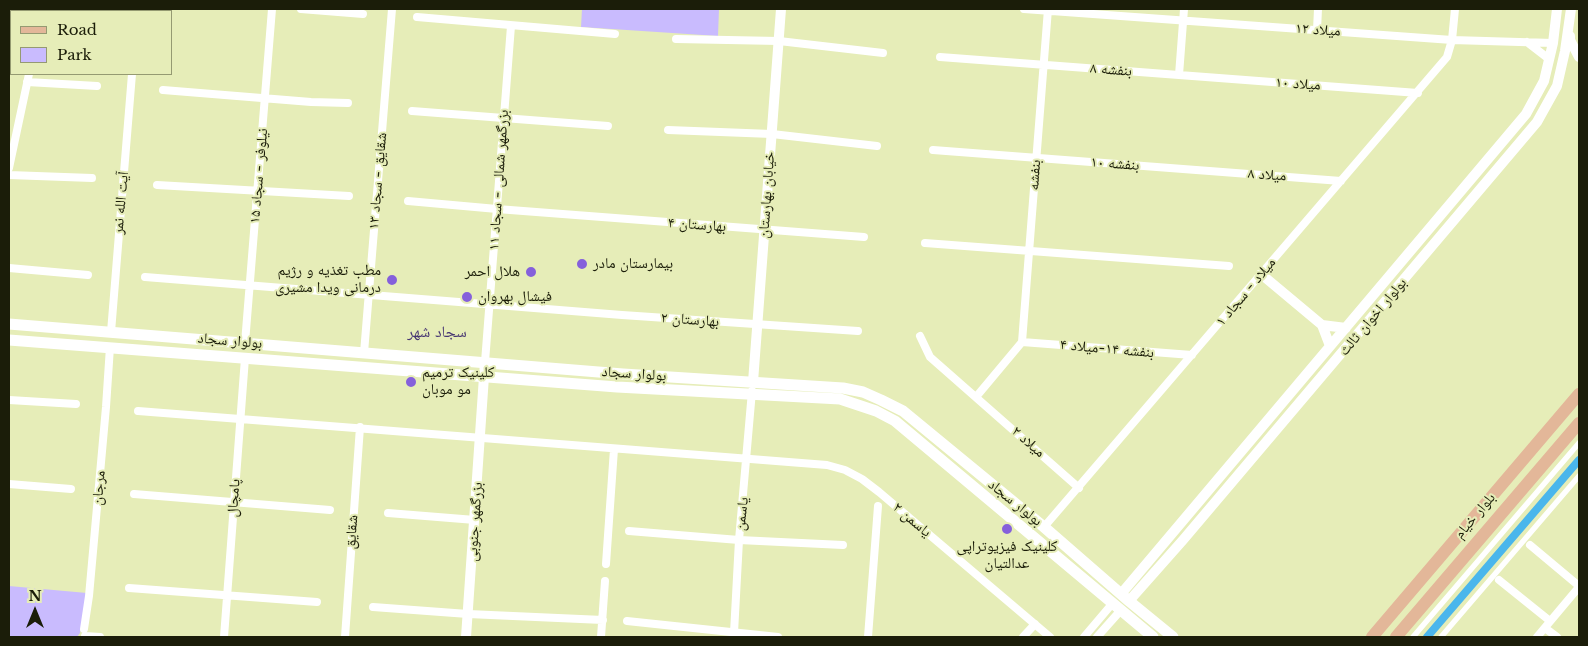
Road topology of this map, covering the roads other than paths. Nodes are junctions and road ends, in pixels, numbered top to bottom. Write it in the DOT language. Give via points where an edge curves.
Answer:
graph roads {
  1 [pos="272,9"];
  2 [pos="301,9"];
  3 [pos="392,9"];
  4 [pos="781,9"];
  5 [pos="1024,9"];
  6 [pos="1184,9"];
  7 [pos="1318,9"];
  8 [pos="1455,9"];
  9 [pos="1557,9"];
  10 [pos="1571,9"];
  11 [pos="1048,10"];
  12 [pos="363,14"];
  13 [pos="417,16"];
  14 [pos="1183,20"];
  15 [pos="1570,20"];
  16 [pos="511,26"];
  17 [pos="1317,30"];
  18 [pos="615,34"];
  19 [pos="676,40"];
  20 [pos="1452,40"];
  21 [pos="779,41"];
  22 [pos="1527,42"];
  23 [pos="1553,43"];
  24 [pos="883,53"];
  25 [pos="940,57"];
  26 [pos="1579,57"];
  27 [pos="1549,60"];
  28 [pos="1044,65"];
  29 [pos="132,75"];
  30 [pos="1179,75"];
  31 [pos="28,78"];
  32 [pos="98,86"];
  33 [pos="163,90"];
  34 [pos="1418,93"];
  35 [pos="265,99"];
  36 [pos="348,103"];
  37 [pos="412,111"];
  38 [pos="504,117"];
  39 [pos="608,126"];
  40 [pos="668,130"];
  41 [pos="772,134"];
  42 [pos="877,146"];
  43 [pos="933,150"];
  44 [pos="1037,158"];
  45 [pos="9,168"];
  46 [pos="1194,170"];
  47 [pos="9,175"];
  48 [pos="92,178"];
  49 [pos="1341,181"];
  50 [pos="157,185"];
  51 [pos="257,192"];
  52 [pos="349,196"];
  53 [pos="408,201"];
  54 [pos="497,210"];
  55 [pos="765,230"];
  56 [pos="864,237"];
  57 [pos="925,243"];
  58 [pos="1029,251"];
  59 [pos="1229,266"];
  60 [pos="9,268"];
  61 [pos="1262,274"];
  62 [pos="88,275"];
  63 [pos="145,278"];
  64 [pos="250,286"];
  65 [pos="369,296"];
  66 [pos="490,305"];
  67 [pos="9,324"];
  68 [pos="1349,324"];
  69 [pos="758,325"];
  70 [pos="1322,325"];
  71 [pos="1363,328"];
  72 [pos="858,331"];
  73 [pos="111,332"];
  74 [pos="920,336"];
  75 [pos="9,340"];
  76 [pos="1022,342"];
  77 [pos="245,343"];
  78 [pos="1330,346"];
  79 [pos="110,347"];
  80 [pos="364,353"];
  81 [pos="1192,356"];
  82 [pos="245,358"];
  83 [pos="485,362"];
  84 [pos="485,377"];
  85 [pos="753,382"];
  86 [pos="1579,394"];
  87 [pos="752,395"];
  88 [pos="976,397"];
  89 [pos="9,400"];
  90 [pos="76,404"];
  91 [pos="138,410"];
  92 [pos="240,417"];
  93 [pos="1579,423"];
  94 [pos="360,427"];
  95 [pos="481,438"];
  96 [pos="1579,443"];
  97 [pos="614,449"];
  98 [pos="747,458"];
  99 [pos="1579,476"];
  100 [pos="9,484"];
  101 [pos="1079,488"];
  102 [pos="71,489"];
  103 [pos="134,494"];
  104 [pos="234,502"];
  105 [pos="878,506"];
  106 [pos="330,510"];
  107 [pos="388,513"];
  108 [pos="475,520"];
  109 [pos="1044,526"];
  110 [pos="629,531"];
  111 [pos="739,540"];
  112 [pos="843,545"];
  113 [pos="1530,545"];
  114 [pos="606,564"];
  115 [pos="1499,580"];
  116 [pos="605,581"];
  117 [pos="1579,587"];
  118 [pos="129,588"];
  119 [pos="227,596"];
  120 [pos="1125,598"];
  121 [pos="317,602"];
  122 [pos="373,607"];
  123 [pos="1117,607"];
  124 [pos="468,614"];
  125 [pos="603,620"];
  126 [pos="627,621"];
  127 [pos="1035,624"];
  128 [pos="1548,624"];
  129 [pos="734,633"];
  130 [pos="100,637"];
  131 [pos="224,637"];
  132 [pos="345,637"];
  133 [pos="466,637"];
  134 [pos="602,637"];
  135 [pos="778,637"];
  136 [pos="868,637"];
  137 [pos="1023,637"];
  138 [pos="1050,637"];
  139 [pos="1084,637"];
  140 [pos="1097,637"];
  141 [pos="1153,637"];
  142 [pos="1173,637"];
  143 [pos="1372,637"];
  144 [pos="1396,637"];
  145 [pos="1413,637"];
  146 [pos="1441,637"];
  147 [pos="1537,637"];
  148 [pos="1557,637"];
  1 -- 35 [label="street, نیلوفر - سجاد ۱۵"];
  2 -- 12 [label="street"];
  3 -- 65 [label="street, شقایق - سجاد ۱۳"];
  4 -- 21 [label="street, خیابان بهارستان"];
  5 -- 11 [label="street, میلاد ۱۲"];
  6 -- 14 [label="street"];
  7 -- 17 [label="street"];
  8 -- 20 [label="street"];
  9 -- 23 [label="street"];
  10 -- 15 [label="street, بولوار اخوان ثالث"];
  11 -- 14 [label="street, میلاد ۱۲"];
  11 -- 28 [label="street, بنفشه"];
  13 -- 16 [label="street"];
  14 -- 17 [label="street, میلاد ۱۲"];
  14 -- 30 [label="street"];
  15 -- 26 [label="street" via="1570,40"];
  15 -- 71 [label="street, بولوار اخوان ثالث" via="1557,86 1537,122"];
  16 -- 18 [label="street"];
  16 -- 38 [label="street, بزرگمهر شمالی - سجاد ۱۱"];
  17 -- 20 [label="street, میلاد ۱۲"];
  19 -- 21 [label="street"];
  20 -- 22 [label="street, میلاد ۱۲"];
  20 -- 34 [label="street, میلاد - سجاد ۱" via="1447,57"];
  21 -- 24 [label="street"];
  21 -- 41 [label="street, خیابان بهارستان"];
  22 -- 23 [label="street, میلاد ۱۲"];
  22 -- 27 [label="street"];
  23 -- 27 [label="street"];
  25 -- 28 [label="street, بنفشه ۸"];
  27 -- 68 [label="street" via="1544,81 1526,114"];
  28 -- 30 [label="street, بنفشه ۸"];
  28 -- 44 [label="street, بنفشه"];
  29 -- 73 [label="street, آیت الله نمر"];
  30 -- 34 [label="street, میلاد ۱۰"];
  31 -- 32 [label="street"];
  31 -- 45 [label="street"];
  33 -- 35 [label="street"];
  34 -- 49 [label="street, میلاد - سجاد ۱"];
  35 -- 36 [label="street"];
  35 -- 51 [label="street, نیلوفر - سجاد ۱۵"];
  37 -- 38 [label="street"];
  38 -- 39 [label="street"];
  38 -- 54 [label="street, بزرگمهر شمالی - سجاد ۱۱"];
  40 -- 41 [label="street"];
  41 -- 42 [label="street"];
  41 -- 55 [label="street, خیابان بهارستان"];
  43 -- 44 [label="street, بنفشه ۱۰"];
  44 -- 46 [label="street, بنفشه ۱۰"];
  44 -- 58 [label="street, بنفشه"];
  46 -- 49 [label="street, میلاد ۸"];
  47 -- 48 [label="street"];
  49 -- 61 [label="street, میلاد - سجاد ۱"];
  50 -- 51 [label="street"];
  51 -- 52 [label="street"];
  51 -- 64 [label="street, نیلوفر - سجاد ۱۵"];
  53 -- 54 [label="street, بهارستان ۴"];
  54 -- 55 [label="street, بهارستان ۴"];
  54 -- 66 [label="street, بزرگمهر شمالی - سجاد ۱۱"];
  55 -- 56 [label="street, بهارستان ۴"];
  55 -- 69 [label="street, خیابان بهارستان"];
  57 -- 58 [label="street"];
  58 -- 59 [label="street"];
  58 -- 76 [label="street, بنفشه"];
  60 -- 62 [label="street"];
  61 -- 70 [label="street"];
  61 -- 81 [label="street, میلاد - سجاد ۱"];
  63 -- 64 [label="street, بهارستان ۲"];
  64 -- 65 [label="street, بهارستان ۲"];
  64 -- 77 [label="street, نیلوفر - سجاد ۱۵"];
  65 -- 66 [label="street, بهارستان ۲"];
  65 -- 80 [label="street, شقایق - سجاد ۱۳"];
  66 -- 69 [label="street, بهارستان ۲"];
  66 -- 83 [label="street, بزرگمهر شمالی - سجاد ۱۱"];
  67 -- 73 [label="main road, بولوار سجاد"];
  68 -- 70 [label="street"];
  68 -- 71 [label="street"];
  68 -- 78 [label="street"];
  69 -- 72 [label="street, بهارستان ۲"];
  69 -- 85 [label="street, خیابان بهارستان"];
  70 -- 78 [label="street"];
  71 -- 120 [label="street, بولوار اخوان ثالث" via="1183,540"];
  73 -- 77 [label="main road, بولوار سجاد"];
  74 -- 88 [label="street, میلاد ۲" via="930,356"];
  75 -- 79 [label="main road, بولوار سجاد"];
  76 -- 81 [label="street, بنفشه ۱۴-میلاد ۴"];
  76 -- 88 [label="street"];
  77 -- 80 [label="main road, بولوار سجاد"];
  78 -- 120 [label="street"];
  79 -- 82 [label="main road, بولوار سجاد"];
  79 -- 130 [label="street, مرجان" via="85,632"];
  80 -- 83 [label="main road, بولوار سجاد"];
  81 -- 101 [label="street, میلاد - سجاد ۱"];
  82 -- 84 [label="main road, بولوار سجاد"];
  82 -- 92 [label="street, پامچال"];
  83 -- 84 [label="street, بزرگمهر جنوبی"];
  83 -- 85 [label="main road, بولوار سجاد"];
  84 -- 87 [label="main road, بولوار سجاد"];
  84 -- 95 [label="street, بزرگمهر جنوبی"];
  85 -- 87 [label="street, یاسمن"];
  85 -- 109 [label="main road, بولوار سجاد" via="843,388 881,400 903,412"];
  86 -- 143 [label="main road, بلوار خیام"];
  87 -- 98 [label="street, یاسمن"];
  87 -- 123 [label="main road, بولوار سجاد" via="840,400 876,410 895,421"];
  88 -- 101 [label="street, میلاد ۲"];
  89 -- 90 [label="street"];
  91 -- 92 [label="street, یاسمن ۲"];
  92 -- 94 [label="street, یاسمن ۲"];
  92 -- 104 [label="street, پامچال"];
  93 -- 144 [label="main road, بلوار خیام"];
  94 -- 95 [label="street, یاسمن ۲"];
  94 -- 132 [label="street, شقایق"];
  95 -- 97 [label="street, یاسمن ۲"];
  95 -- 108 [label="street, بزرگمهر جنوبی"];
  96 -- 145 [label="street"];
  97 -- 98 [label="street, یاسمن ۲"];
  97 -- 114 [label="street"];
  98 -- 111 [label="street, یاسمن"];
  98 -- 127 [label="street, یاسمن ۲" via="827,465 862,479"];
  99 -- 146 [label="street"];
  100 -- 102 [label="street"];
  101 -- 109 [label="street, میلاد - سجاد ۱"];
  103 -- 104 [label="street"];
  104 -- 106 [label="street"];
  104 -- 119 [label="street, پامچال"];
  105 -- 136 [label="street"];
  107 -- 108 [label="street"];
  108 -- 124 [label="street, بزرگمهر جنوبی"];
  109 -- 120 [label="main road, بولوار سجاد"];
  110 -- 111 [label="street"];
  111 -- 112 [label="street"];
  111 -- 129 [label="street, یاسمن"];
  113 -- 117 [label="street"];
  115 -- 128 [label="street"];
  116 -- 125 [label="street"];
  117 -- 128 [label="street"];
  118 -- 119 [label="street"];
  119 -- 121 [label="street"];
  119 -- 131 [label="street, پامچال"];
  120 -- 123 [label="main road"];
  120 -- 142 [label="main road, بولوار سجاد"];
  122 -- 124 [label="street"];
  123 -- 139 [label="street"];
  123 -- 140 [label="street"];
  123 -- 141 [label="main road, بولوار سجاد"];
  124 -- 125 [label="street"];
  124 -- 133 [label="street, بزرگمهر جنوبی"];
  125 -- 134 [label="street"];
  126 -- 129 [label="street"];
  127 -- 137 [label="street"];
  127 -- 138 [label="street, یاسمن ۲"];
  128 -- 147 [label="street"];
  128 -- 148 [label="street"];
  129 -- 135 [label="street"];
}
